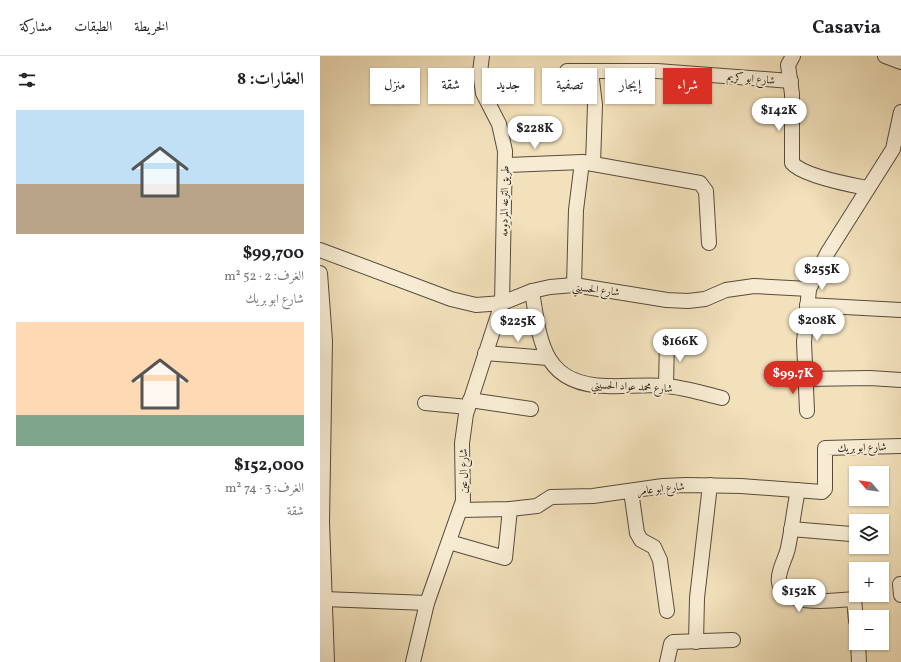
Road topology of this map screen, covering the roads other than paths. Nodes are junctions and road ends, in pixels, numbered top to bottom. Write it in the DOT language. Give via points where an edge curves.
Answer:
graph roads {
  1 [pos="482,56"];
  2 [pos="793,56"];
  3 [pos="885,56"];
  4 [pos="901,62"];
  5 [pos="597,71"];
  6 [pos="791,81"];
  7 [pos="594,104"];
  8 [pos="901,112"];
  9 [pos="897,150"];
  10 [pos="587,163"];
  11 [pos="505,164"];
  12 [pos="867,188"];
  13 [pos="708,243"];
  14 [pos="320,250"];
  15 [pos="320,273"];
  16 [pos="574,285"];
  17 [pos="809,289"];
  18 [pos="532,291"];
  19 [pos="502,303"];
  20 [pos="807,305"];
  21 [pos="901,310"];
  22 [pos="667,339"];
  23 [pos="484,353"];
  24 [pos="548,358"];
  25 [pos="805,379"];
  26 [pos="901,380"];
  27 [pos="666,386"];
  28 [pos="722,398"];
  29 [pos="425,403"];
  30 [pos="469,404"];
  31 [pos="531,409"];
  32 [pos="807,411"];
  33 [pos="901,446"];
  34 [pos="824,450"];
  35 [pos="710,485"];
  36 [pos="798,490"];
  37 [pos="631,491"];
  38 [pos="510,509"];
  39 [pos="460,510"];
  40 [pos="791,528"];
  41 [pos="849,534"];
  42 [pos="449,542"];
  43 [pos="324,599"];
  44 [pos="427,603"];
  45 [pos="855,610"];
  46 [pos="667,611"];
  47 [pos="733,640"];
  48 [pos="696,642"];
  49 [pos="858,650"];
  50 [pos="328,662"];
  51 [pos="413,662"];
  52 [pos="667,662"];
  53 [pos="859,662"];
  1 -- 11 [label="street, طريق الترعه المردومه" via="480,82 503,137"];
  2 -- 6 [label="street" via="788,65"];
  3 -- 4 [label="street"];
  5 -- 6 [label="street, شارع ابو كريم" via="657,71"];
  6 -- 12 [label="street" via="792,160 797,167 829,179"];
  7 -- 10 [label="street"];
  8 -- 9 [label="street"];
  9 -- 12 [label="street"];
  10 -- 11 [label="street"];
  10 -- 13 [label="street" via="700,183 706,191"];
  10 -- 16 [label="street" via="576,210"];
  11 -- 19 [label="street, طريق الترعه المردومه"];
  12 -- 17 [label="street"];
  14 -- 19 [label="street, شارع الحسيني" via="463,303"];
  15 -- 43 [label="street" via="325,341 322,522"];
  16 -- 17 [label="street, شارع الحسيني" via="688,301 705,299 726,290 754,286"];
  16 -- 18 [label="street, شارع الحسيني"];
  17 -- 20 [label="street"];
  18 -- 19 [label="street, شارع الحسيني"];
  18 -- 24 [label="street, شارع محمد عواد الحسيني" via="539,329"];
  19 -- 23 [label="street, شارع ال عين"];
  20 -- 21 [label="street"];
  20 -- 25 [label="street"];
  22 -- 27 [label="street"];
  23 -- 24 [label="street"];
  23 -- 30 [label="street, شارع ال عين"];
  24 -- 27 [label="street, شارع محمد عواد الحسيني" via="552,366 565,377 583,383 605,386"];
  25 -- 26 [label="street"];
  25 -- 32 [label="street"];
  27 -- 28 [label="street, شارع محمد عواد الحسيني"];
  29 -- 30 [label="street"];
  30 -- 31 [label="street"];
  30 -- 39 [label="street, شارع ال عين" via="462,443 464,491"];
  33 -- 34 [label="street, شارع ابو بريك"];
  34 -- 36 [label="street, شارع ابو عامر" via="824,490"];
  35 -- 36 [label="street, شارع ابو عامر"];
  35 -- 37 [label="street, شارع ابو عامر" via="664,486"];
  35 -- 48 [label="street" via="697,598"];
  36 -- 40 [label="street"];
  37 -- 38 [label="street, شارع ابو عامر" via="593,496 551,497 537,506"];
  37 -- 46 [label="street" via="637,533 641,540 654,546 660,560"];
  38 -- 39 [label="street, شارع ابو عامر"];
  38 -- 42 [label="street" via="505,558"];
  39 -- 42 [label="street, شارع ال عين"];
  40 -- 41 [label="street"];
  40 -- 45 [label="street" via="779,582 782,588 795,598 806,601 854,600"];
  42 -- 44 [label="street, شارع ال عين"];
  43 -- 44 [label="street"];
  43 -- 50 [label="street"];
  44 -- 51 [label="street, شارع ال عين"];
  47 -- 48 [label="street"];
  48 -- 52 [label="street" via="671,644"];
  49 -- 53 [label="street"];
}
